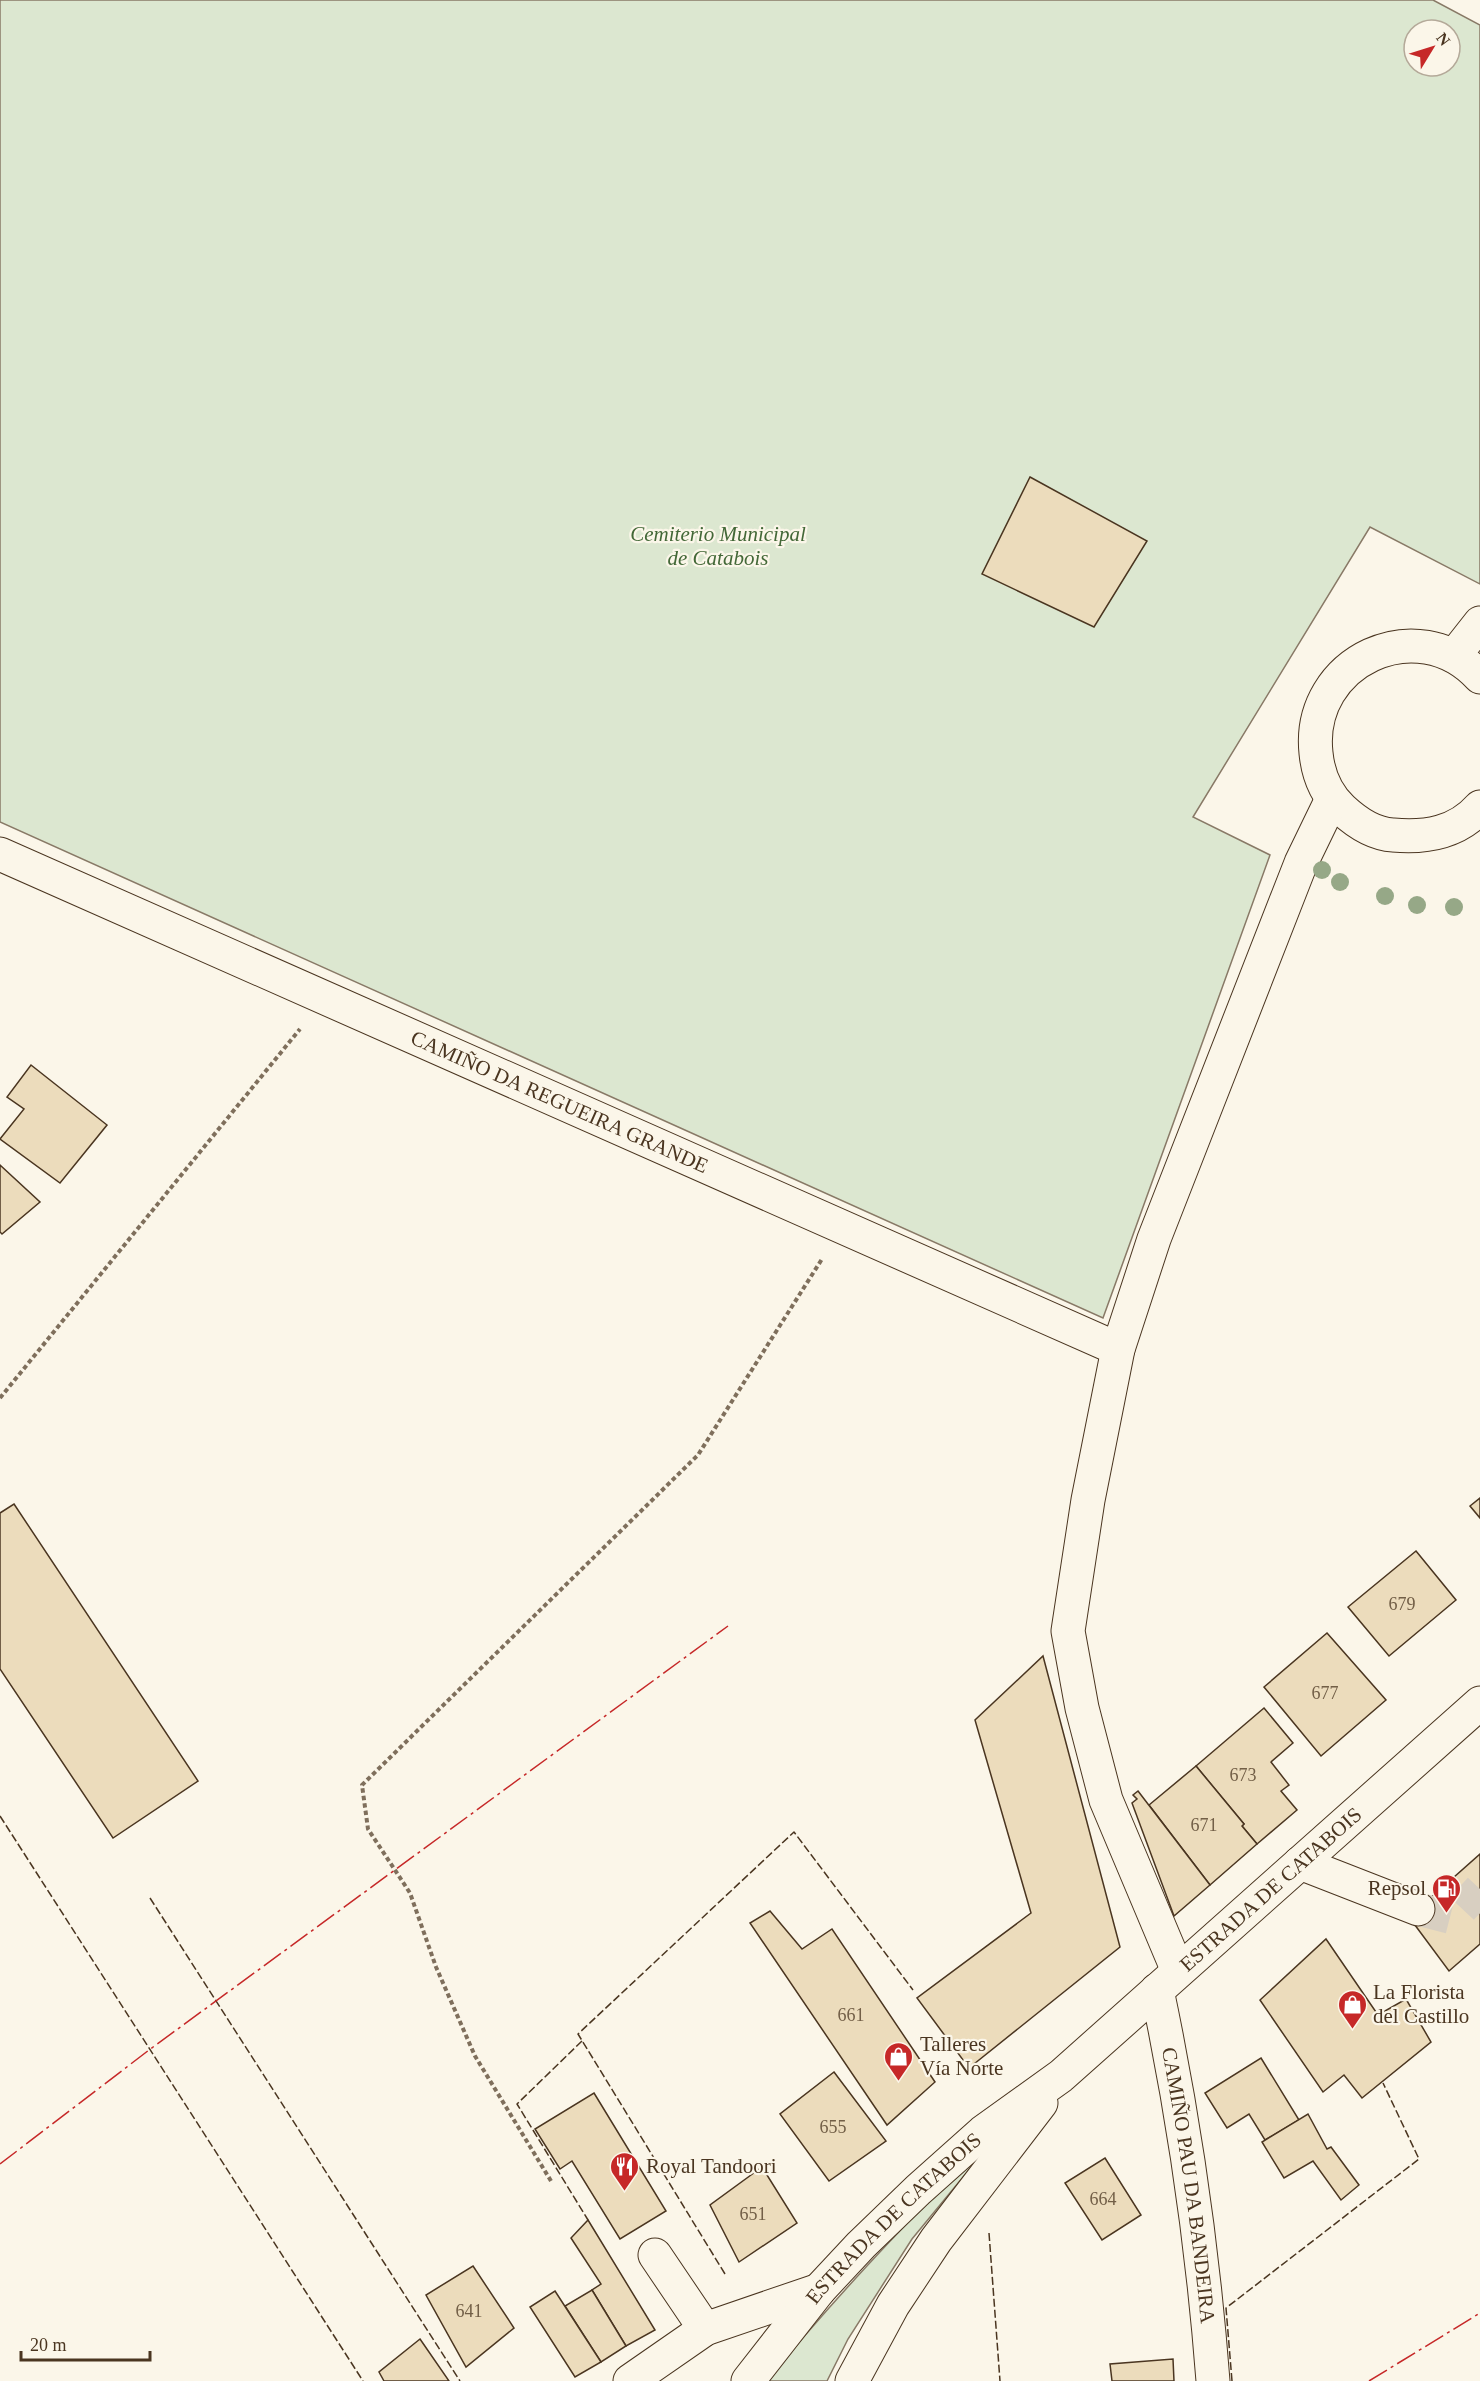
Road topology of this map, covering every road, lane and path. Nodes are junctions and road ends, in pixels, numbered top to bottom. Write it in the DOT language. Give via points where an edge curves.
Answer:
graph roads {
  1 [pos="1480,623"];
  2 [pos="1454,656"];
  3 [pos="1480,677"];
  4 [pos="1332,799"];
  5 [pos="1478,814"];
  6 [pos="0,854"];
  7 [pos="325,999"];
  8 [pos="842,1227"];
  9 [pos="1118,1349"];
  10 [pos="0,1398"];
  11 [pos="1480,1703"];
  12 [pos="1300,1863"];
  13 [pos="1418,1909"];
  14 [pos="1167,1980"];
  15 [pos="1061,2076"];
  16 [pos="551,2181"];
  17 [pos="655,2255"];
  18 [pos="819,2290"];
  19 [pos="705,2329"];
  20 [pos="630,2381"];
  21 [pos="748,2381"];
  22 [pos="852,2381"];
  23 [pos="1213,2381"];
  1 -- 2 [label="street"];
  2 -- 3 [label="street"];
  2 -- 4 [label="street" via="1422,646 1389,648 1357,661 1337,679 1319,708 1314,735 1317,768"];
  4 -- 5 [label="street" via="1356,822 1385,835 1418,838 1443,832"];
  4 -- 9 [label="street, CAMIÑO PAU DA BANDEIRA" via="1301,863 1154,1239"];
  6 -- 7 [label="street, CAMIÑO DA REGUEIRA GRANDE"];
  7 -- 8 [label="street, CAMIÑO DA REGUEIRA GRANDE"];
  7 -- 10 [label="path"];
  8 -- 9 [label="street, CAMIÑO DA REGUEIRA GRANDE"];
  8 -- 16 [label="path" via="698,1455 362,1785 368,1829 410,1893 475,2056"];
  9 -- 14 [label="street, CAMIÑO PAU DA BANDEIRA" via="1088,1500 1068,1631 1082,1708 1106,1800"];
  11 -- 12 [label="street, ESTRADA DE CATABOIS"];
  12 -- 13 [label="street"];
  12 -- 14 [label="street, ESTRADA DE CATABOIS"];
  14 -- 15 [label="street, ESTRADA DE CATABOIS"];
  14 -- 23 [label="street, CAMIÑO PAU DA BANDEIRA" via="1173,2065 1204,2273"];
  15 -- 18 [label="street, ESTRADA DE CATABOIS" via="982,2132 877,2229"];
  15 -- 22 [label="street, ESTRADA DE CATABOIS" via="936,2240 893,2305"];
  17 -- 19 [label="street"];
  18 -- 19 [label="street"];
  18 -- 21 [label="street, ESTRADA DE CATABOIS"];
  19 -- 20 [label="street"];
}
